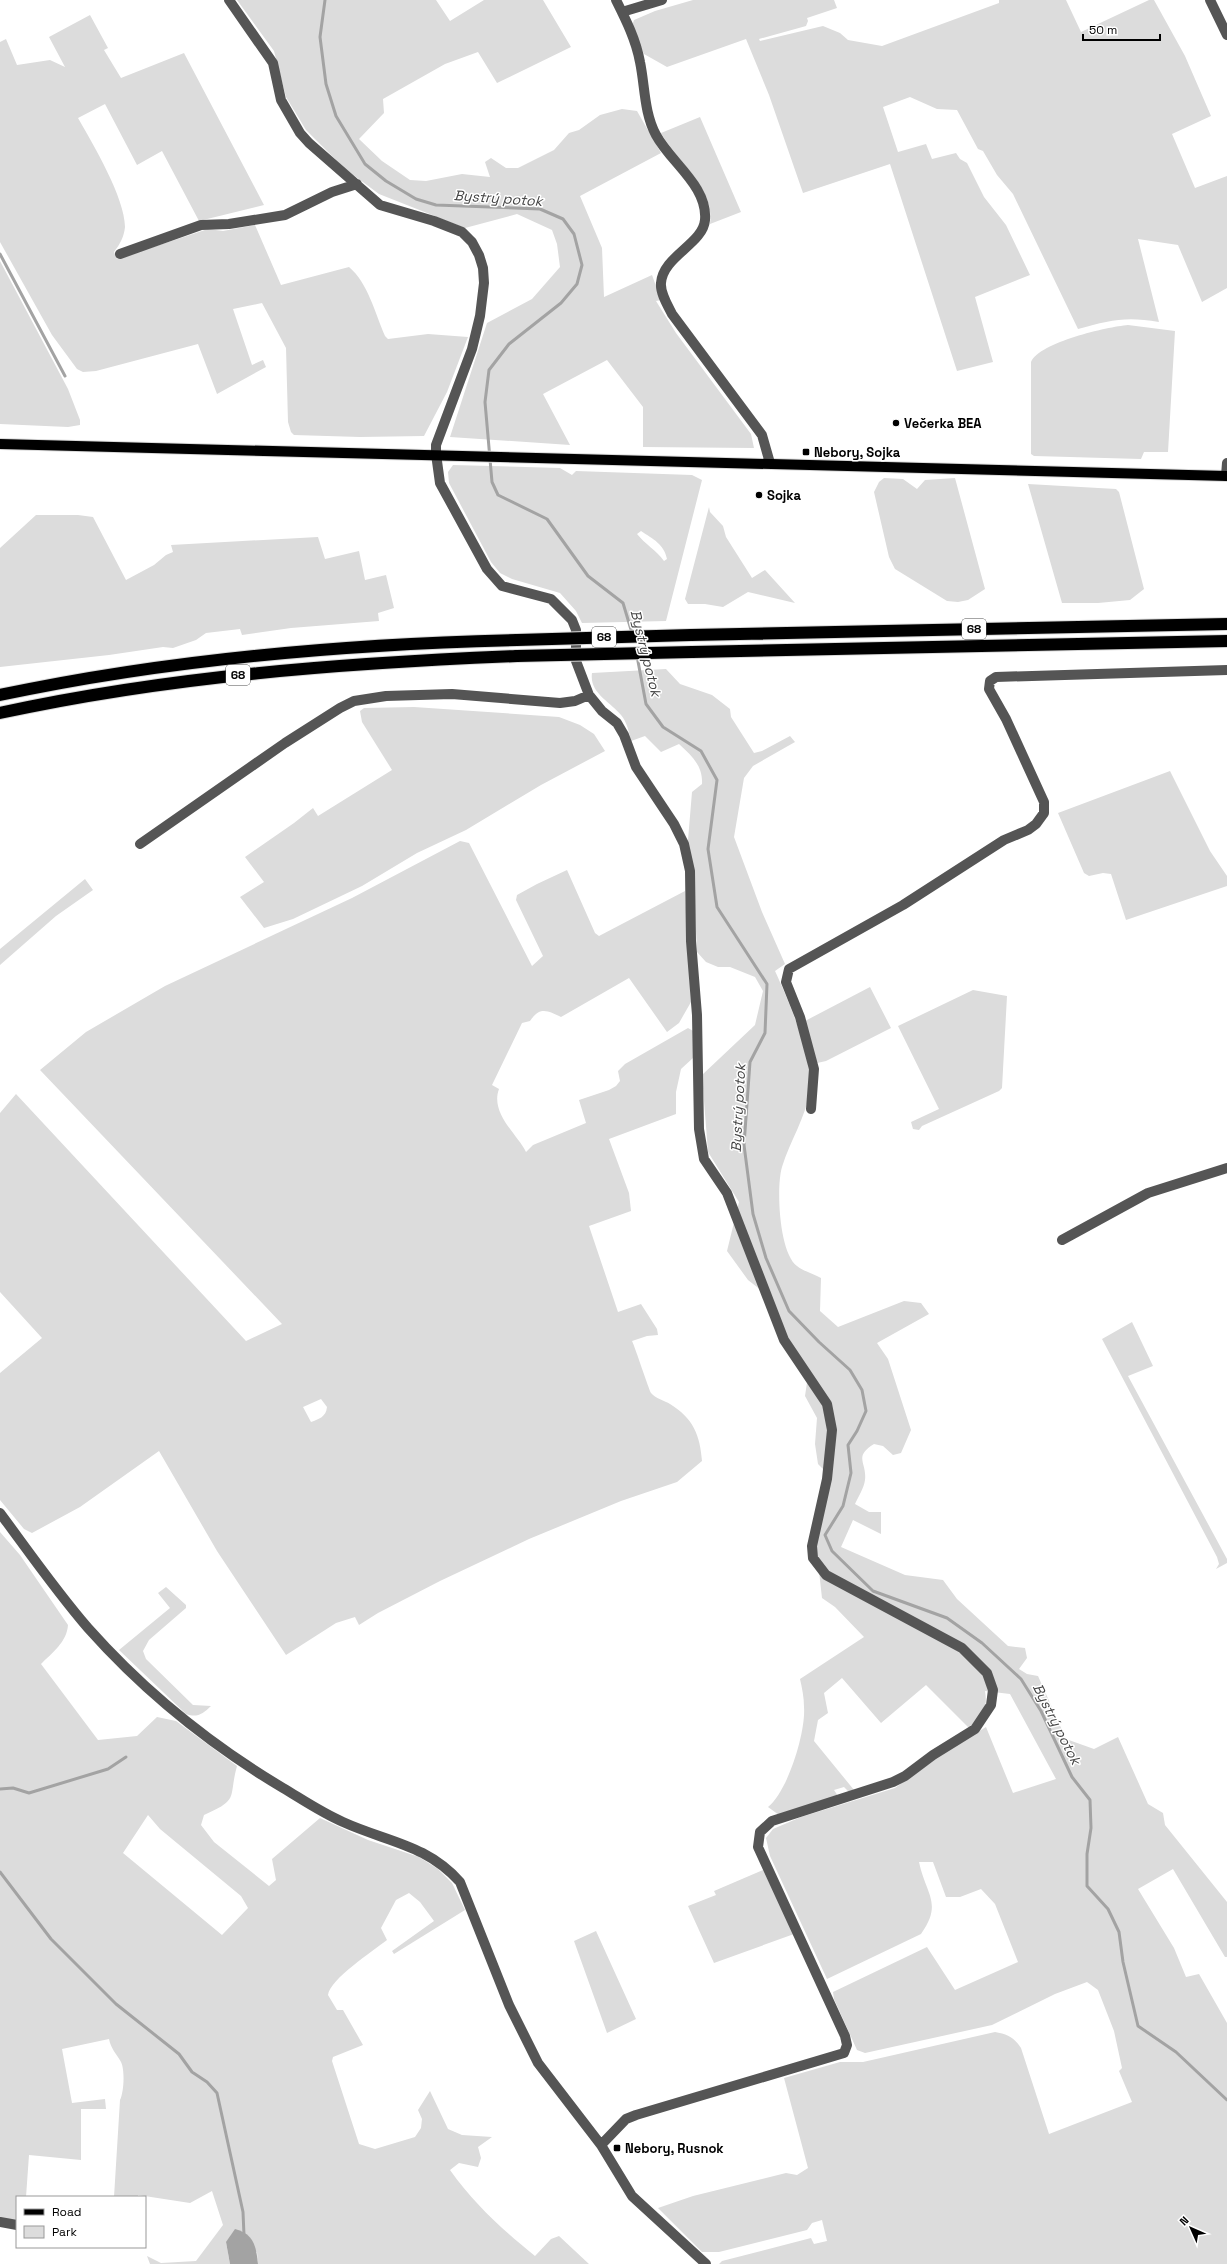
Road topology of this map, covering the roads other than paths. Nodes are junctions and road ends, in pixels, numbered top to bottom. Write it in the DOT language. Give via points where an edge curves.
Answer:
graph roads {
  1 [pos="229,0"];
  2 [pos="616,0"];
  3 [pos="662,0"];
  4 [pos="1210,0"];
  5 [pos="622,12"];
  6 [pos="1227,34"];
  7 [pos="357,184"];
  8 [pos="120,254"];
  9 [pos="0,444"];
  10 [pos="436,454"];
  11 [pos="770,463"];
  12 [pos="1227,463"];
  13 [pos="1227,476"];
  14 [pos="1227,624"];
  15 [pos="1227,641"];
  16 [pos="1227,670"];
  17 [pos="0,695"];
  18 [pos="589,695"];
  19 [pos="0,713"];
  20 [pos="140,844"];
  21 [pos="811,1109"];
  22 [pos="1227,1168"];
  23 [pos="1062,1240"];
  24 [pos="0,1513"];
  25 [pos="601,2145"];
  26 [pos="0,2222"];
  27 [pos="16,2225"];
  28 [pos="706,2264"];
  1 -- 7 [label="street" via="273,63 281,100 300,133"];
  2 -- 5 [label="street"];
  3 -- 5 [label="street"];
  4 -- 6 [label="street"];
  5 -- 11 [label="street" via="634,38 651,125 657,137 695,187 704,208 705,221 700,234 672,262 666,272 661,283 664,296 672,314 762,435"];
  7 -- 8 [label="street" via="332,192 285,215 229,224 201,225"];
  7 -- 10 [label="street" via="380,206 434,221 462,232 472,242 484,268 480,316 472,349 436,445"];
  9 -- 10 [label="main road" via="294,453"];
  10 -- 11 [label="main road"];
  10 -- 18 [label="street" via="440,483 496,580 502,586 515,591 551,600 572,620 576,630 576,661"];
  11 -- 13 [label="main road"];
  12 -- 13 [label="street"];
  14 -- 17 [label="highway, 68, bridge" via="691,635 409,644 266,655 100,677"];
  15 -- 19 [label="highway, 68, bridge" via="517,656 339,665 104,693"];
  16 -- 21 [label="street" via="996,677 990,681 988,689 1006,719 1037,784 1044,802 1044,813 1028,830 1004,840 903,905 789,969 786,982 800,1017 814,1069"];
  18 -- 20 [label="street" via="575,701 560,703 497,696 445,694 386,696 354,701 285,743"];
  18 -- 25 [label="street" via="602,711 617,723 636,768 674,824 684,844 690,872 691,940 698,1015 699,1129 704,1158 727,1193 784,1340 827,1404 832,1430 827,1479 812,1546 813,1558 826,1575 962,1648 987,1673 993,1690 991,1706 975,1729 905,1776 772,1821 760,1832 758,1847 845,2036 847,2045 844,2052 636,2115 626,2119"];
  22 -- 23 [label="street" via="1148,1193"];
  24 -- 25 [label="street" via="89,1629 148,1688 190,1724 240,1761 316,1808 343,1822 415,1849 446,1867 460,1882 509,2005 538,2063"];
  25 -- 28 [label="street" via="632,2196"];
  26 -- 27 [label="street"];
}
